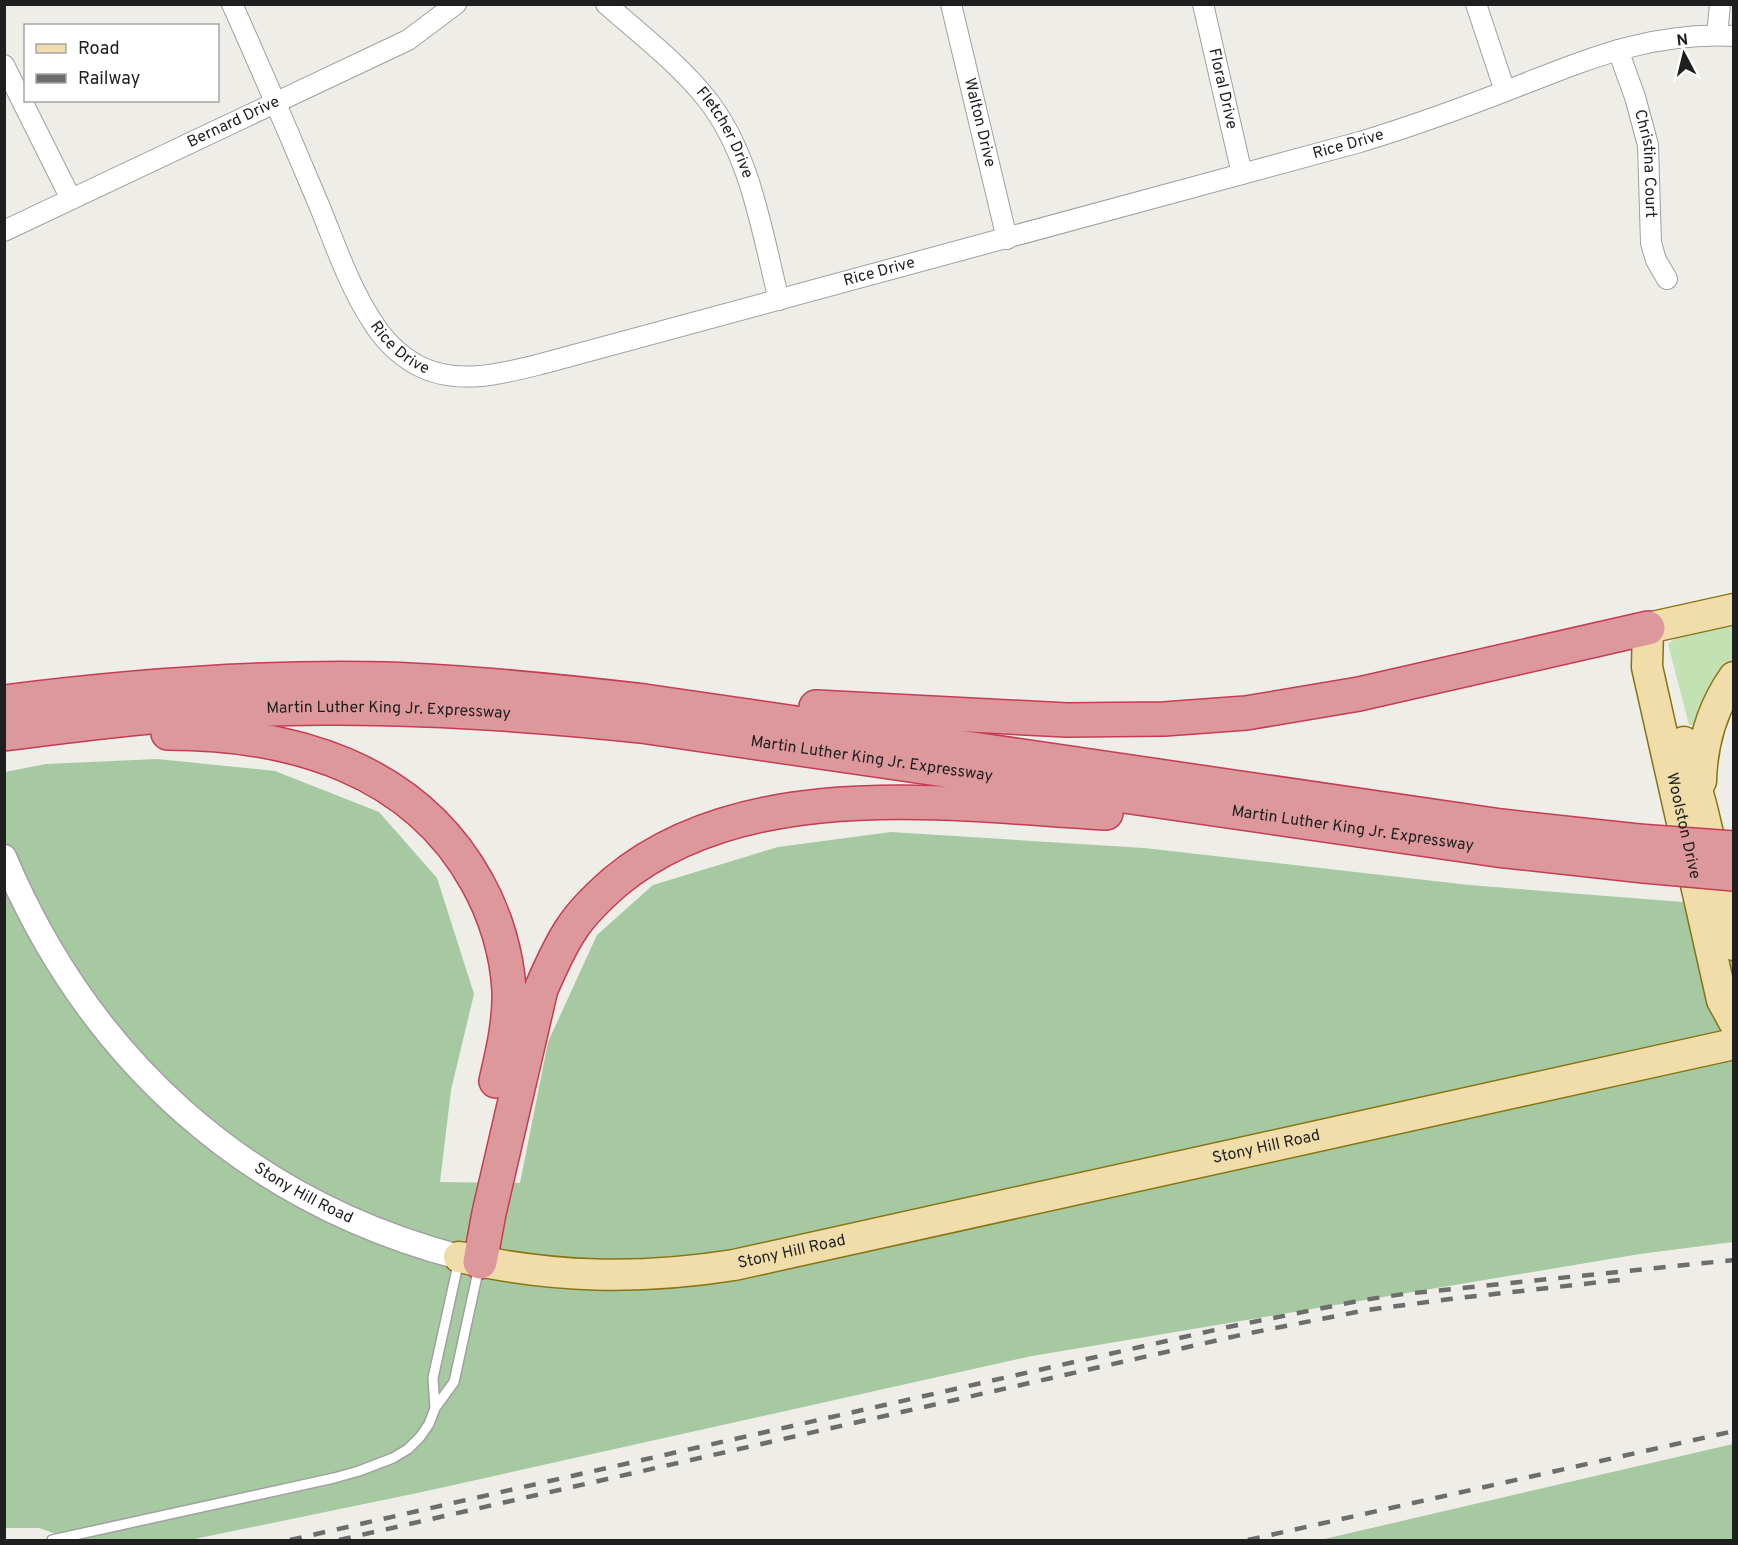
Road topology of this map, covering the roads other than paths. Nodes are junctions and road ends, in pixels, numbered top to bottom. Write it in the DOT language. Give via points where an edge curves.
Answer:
graph roads {
  1 [pos="232,4"];
  2 [pos="456,4"];
  3 [pos="606,4"];
  4 [pos="951,4"];
  5 [pos="1203,4"];
  6 [pos="1476,4"];
  7 [pos="1720,4"];
  8 [pos="1725,35"];
  9 [pos="1618,50"];
  10 [pos="4,64"];
  11 [pos="1504,92"];
  12 [pos="274,103"];
  13 [pos="1242,174"];
  14 [pos="71,199"];
  15 [pos="4,231"];
  16 [pos="1007,238"];
  17 [pos="1667,279"];
  18 [pos="779,300"];
  19 [pos="1734,609"];
  20 [pos="1648,628"];
  21 [pos="1734,677"];
  22 [pos="580,694"];
  23 [pos="4,702"];
  24 [pos="4,734"];
  25 [pos="1702,808"];
  26 [pos="1321,825"];
  27 [pos="1734,848"];
  28 [pos="1641,854"];
  29 [pos="4,857"];
  30 [pos="1734,874"];
  31 [pos="1734,945"];
  32 [pos="1734,1022"];
  33 [pos="1734,1044"];
  34 [pos="470,1259"];
  35 [pos="435,1408"];
  36 [pos="52,1540"];
  1 -- 12 [label="street, Rice Drive"];
  2 -- 12 [label="street, Bernard Drive" via="408,40"];
  3 -- 18 [label="street, Fletcher Drive" via="684,74 722,122 745,173"];
  4 -- 16 [label="street, Walton Drive"];
  5 -- 13 [label="street, Floral Drive"];
  6 -- 11 [label="street"];
  7 -- 8 [label="street"];
  8 -- 9 [label="street, Rice Drive" via="1659,40"];
  9 -- 11 [label="street, Rice Drive"];
  9 -- 17 [label="street, Christina Court" via="1648,145 1651,243"];
  10 -- 14 [label="street"];
  11 -- 13 [label="street, Rice Drive" via="1406,128"];
  12 -- 14 [label="street, Bernard Drive"];
  12 -- 18 [label="street, Rice Drive" via="344,267 371,320 388,342 419,366 454,376 500,374"];
  13 -- 16 [label="street, Rice Drive"];
  14 -- 15 [label="street, Bernard Drive"];
  16 -- 18 [label="street, Rice Drive"];
  19 -- 20 [label="main road"];
  20 -- 22 [label="highway" via="1330,700 1205,717 1020,719"];
  20 -- 25 [label="main road, Woolston Drive" via="1666,663"];
  20 -- 32 [label="main road, Woolston Drive" via="1647,667 1722,1000"];
  21 -- 25 [label="main road, Woolston Drive" via="1718,703 1705,741 1701,762"];
  22 -- 23 [label="highway, Martin Luther King Jr. Expressway" via="451,682 321,679 190,683"];
  22 -- 28 [label="highway, Martin Luther King Jr. Expressway" via="1501,826"];
  24 -- 26 [label="highway, Martin Luther King Jr. Expressway" via="129,718 258,710 385,708 513,713 641,726"];
  24 -- 34 [label="highway" via="177,733 273,743 327,757 376,778 438,826 456,847 485,897 501,945 509,989 505,1042 467,1208"];
  25 -- 31 [label="main road, Woolston Drive"];
  26 -- 28 [label="highway, Martin Luther King Jr. Expressway" via="1497,850"];
  26 -- 34 [label="highway" via="870,802 743,820 668,846 624,875 588,908 549,970 535,1013 489,1213"];
  27 -- 28 [label="highway, Martin Luther King Jr. Expressway, bridge"];
  28 -- 30 [label="highway, Martin Luther King Jr. Expressway, bridge"];
  29 -- 34 [label="street, Stony Hill Road" via="43,938 90,1011 138,1068 195,1122 259,1170 324,1207 389,1236"];
  33 -- 34 [label="main road, Stony Hill Road" via="734,1265 666,1274 600,1276 537,1271"];
  34 -- 35 [label="lane" via="433,1378"];
  34 -- 35 [label="lane" via="454,1382"];
  35 -- 36 [label="lane" via="429,1424 408,1449 377,1465"];
}
